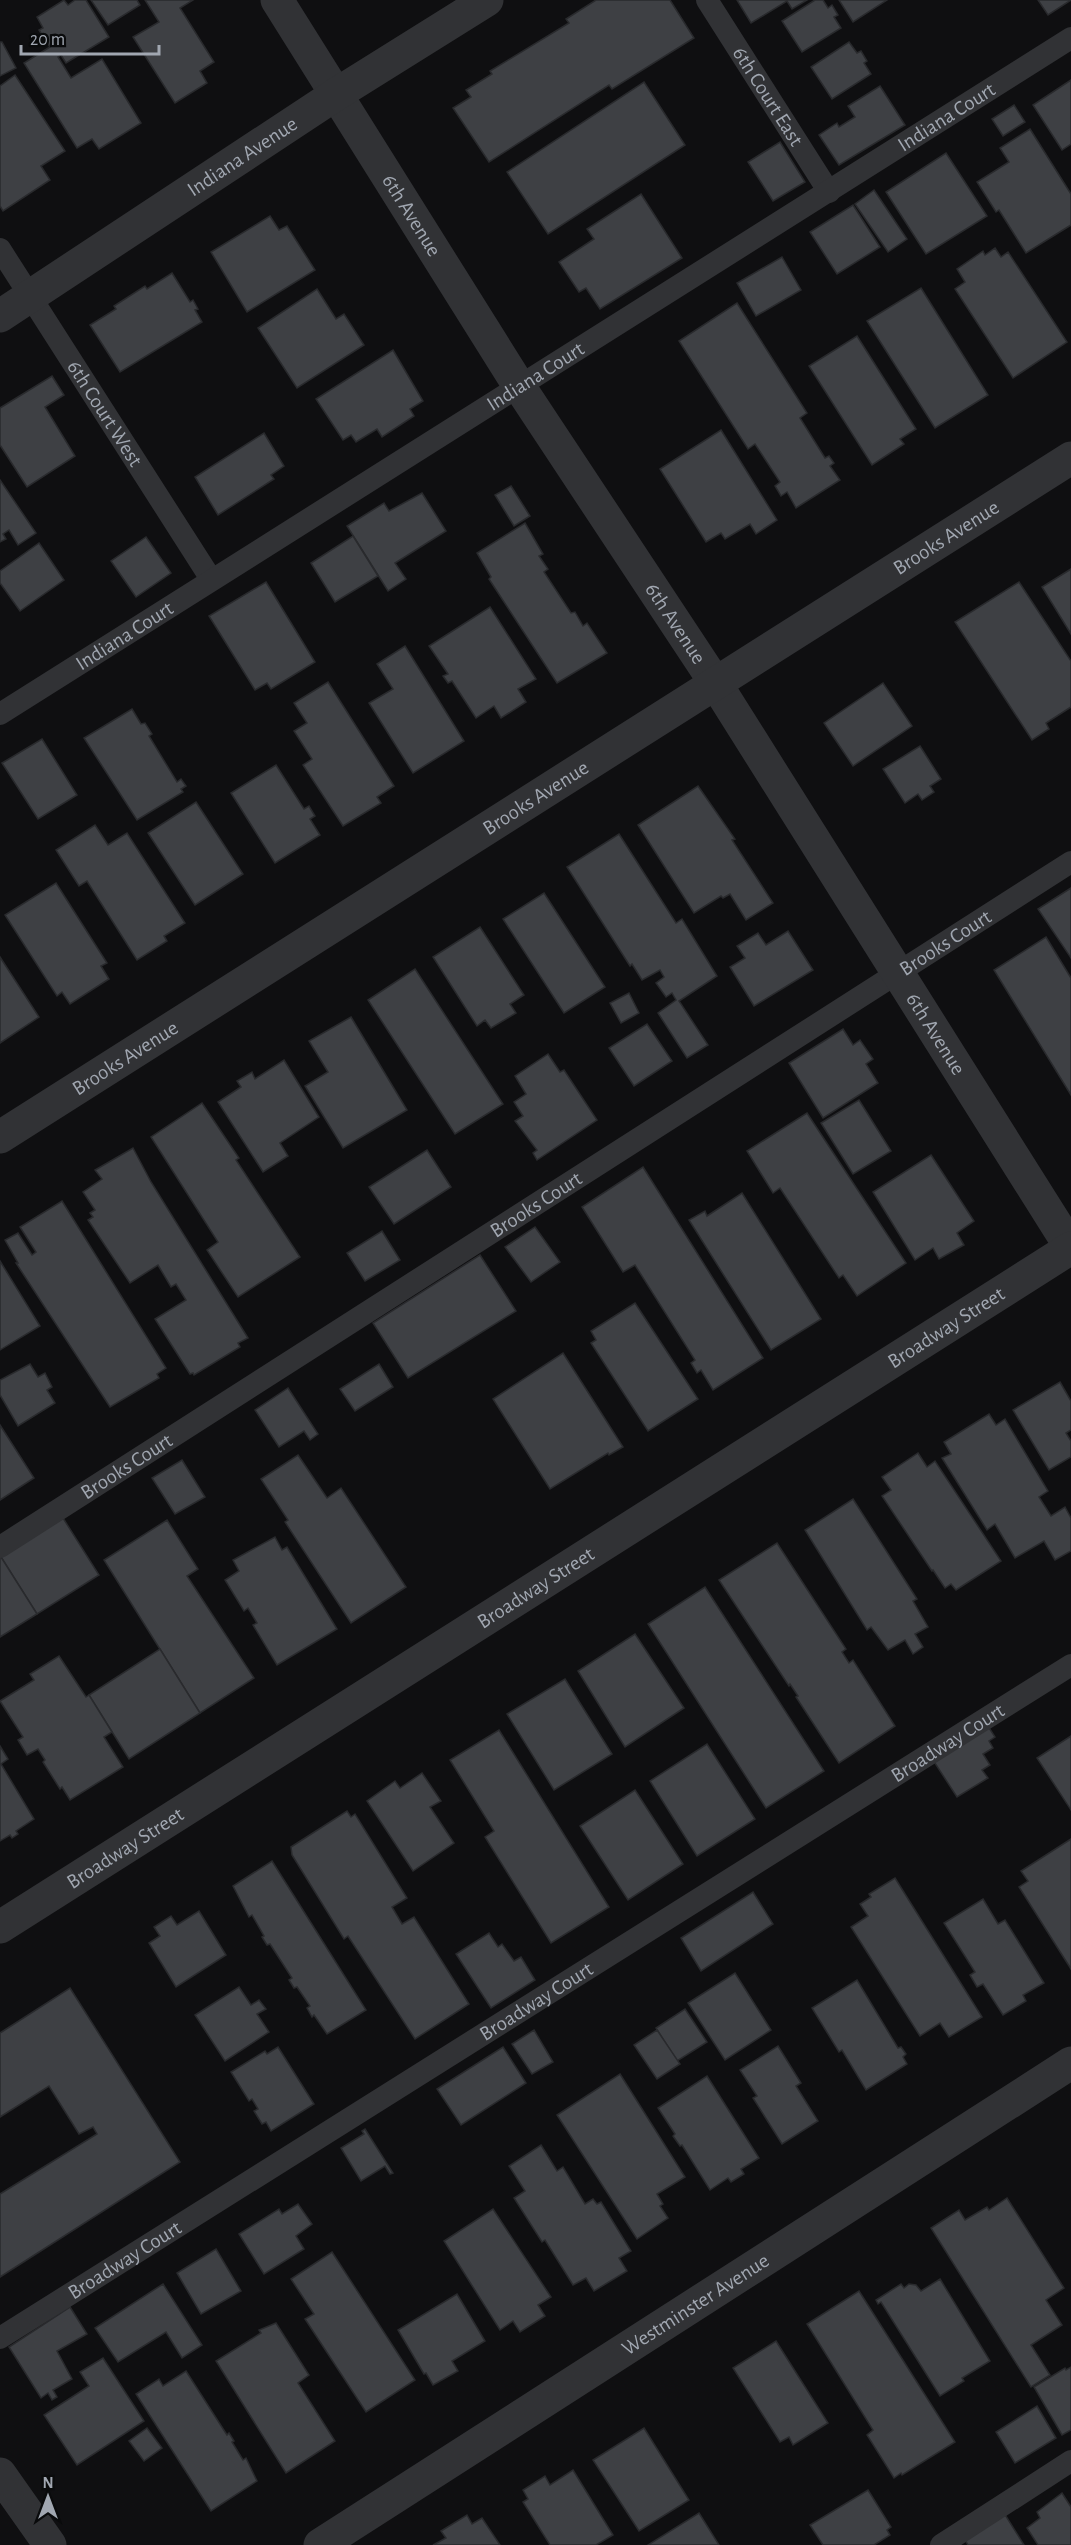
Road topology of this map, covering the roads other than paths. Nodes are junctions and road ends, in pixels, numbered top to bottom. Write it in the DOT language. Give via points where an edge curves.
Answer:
graph roads {
  1 [pos="277,0"];
  2 [pos="487,0"];
  3 [pos="707,0"];
  4 [pos="1071,38"];
  5 [pos="335,95"];
  6 [pos="829,192"];
  7 [pos="0,249"];
  8 [pos="32,296"];
  9 [pos="0,316"];
  10 [pos="519,386"];
  11 [pos="1071,458"];
  12 [pos="211,579"];
  13 [pos="716,684"];
  14 [pos="0,714"];
  15 [pos="1071,862"];
  16 [pos="896,973"];
  17 [pos="0,1137"];
  18 [pos="1071,1248"];
  19 [pos="0,1548"];
  20 [pos="1071,1665"];
  21 [pos="0,1927"];
  22 [pos="1071,2063"];
  23 [pos="0,2338"];
  24 [pos="1071,2461"];
  25 [pos="0,2474"];
  26 [pos="50,2545"];
  27 [pos="320,2545"];
  28 [pos="941,2545"];
  1 -- 5 [label="street, 6th Avenue"];
  2 -- 5 [label="street, Indiana Avenue"];
  3 -- 6 [label="lane, 6th Court East"];
  4 -- 6 [label="lane, Indiana Court"];
  5 -- 8 [label="street, Indiana Avenue"];
  5 -- 10 [label="street, 6th Avenue"];
  6 -- 10 [label="lane, Indiana Court"];
  7 -- 8 [label="lane, 6th Court West"];
  8 -- 9 [label="street, Indiana Avenue"];
  8 -- 12 [label="lane, 6th Court West"];
  10 -- 12 [label="lane, Indiana Court"];
  10 -- 13 [label="street, 6th Avenue"];
  11 -- 13 [label="street, Brooks Avenue"];
  12 -- 14 [label="lane, Indiana Court"];
  13 -- 16 [label="street, 6th Avenue"];
  13 -- 17 [label="street, Brooks Avenue"];
  15 -- 16 [label="lane, Brooks Court"];
  16 -- 18 [label="street, 6th Avenue"];
  16 -- 19 [label="lane, Brooks Court"];
  18 -- 21 [label="street, Broadway Street"];
  20 -- 23 [label="lane, Broadway Court"];
  22 -- 27 [label="street, Westminster Avenue"];
  24 -- 28 [label="lane"];
  25 -- 26 [label="street"];
}
